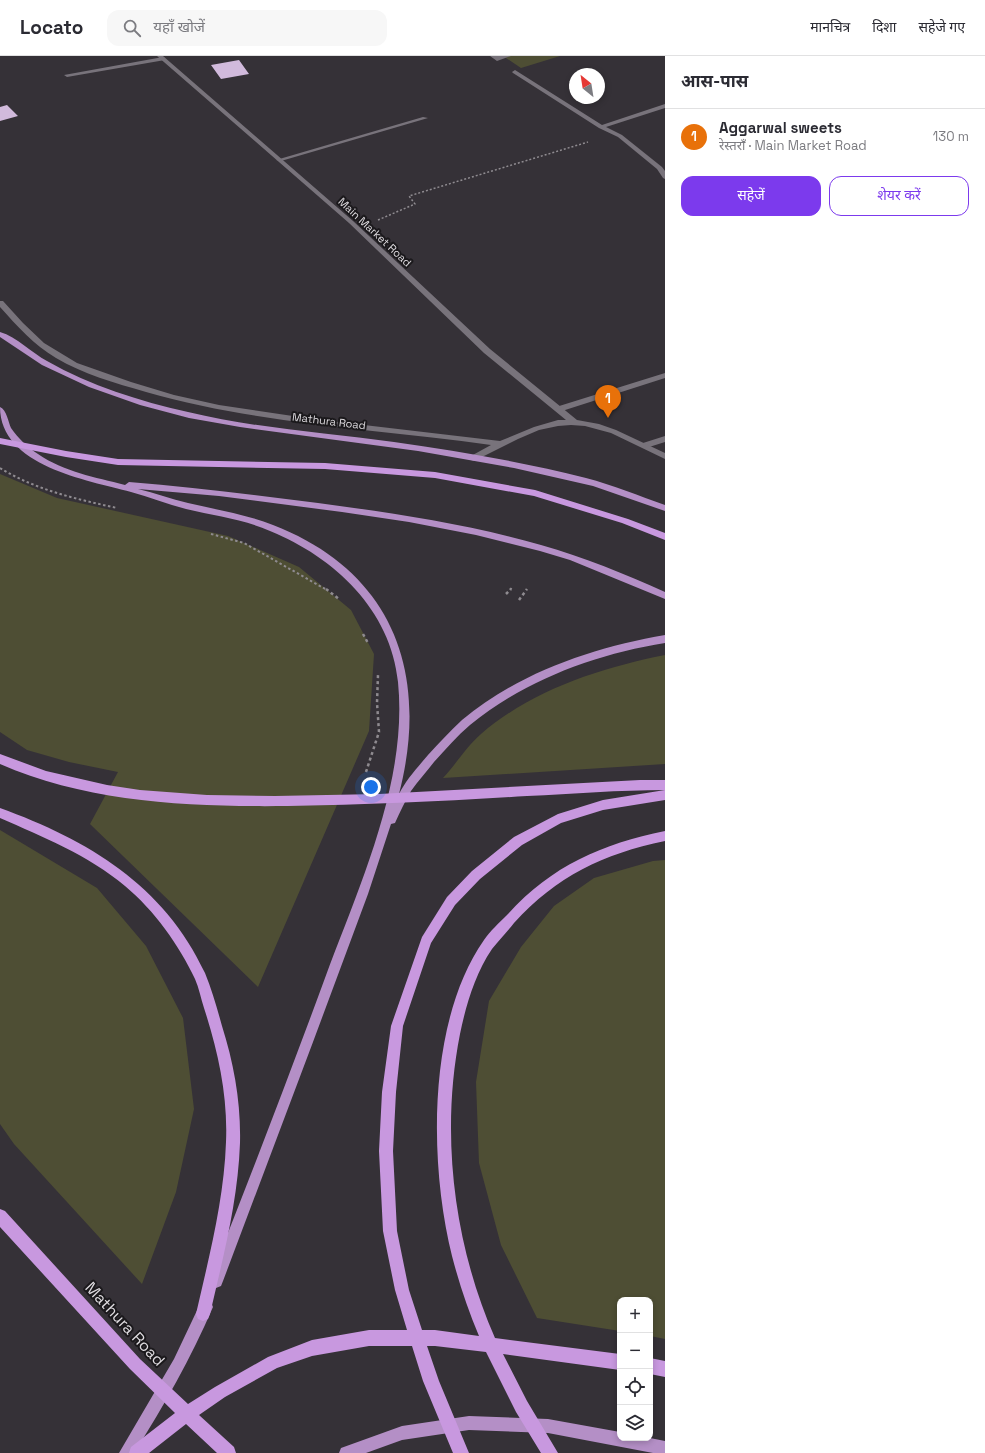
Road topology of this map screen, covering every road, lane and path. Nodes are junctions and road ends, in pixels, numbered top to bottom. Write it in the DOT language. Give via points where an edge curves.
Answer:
graph roads {
  1 [pos="493,56"];
  2 [pos="508,56"];
  3 [pos="162,58"];
  4 [pos="515,72"];
  5 [pos="67,75"];
  6 [pos="665,106"];
  7 [pos="425,118"];
  8 [pos="601,127"];
  9 [pos="620,136"];
  10 [pos="279,160"];
  11 [pos="665,178"];
  12 [pos="356,227"];
  13 [pos="0,303"];
  14 [pos="0,334"];
  15 [pos="665,375"];
  16 [pos="0,410"];
  17 [pos="559,410"];
  18 [pos="575,423"];
  19 [pos="665,439"];
  20 [pos="0,440"];
  21 [pos="501,444"];
  22 [pos="646,445"];
  23 [pos="665,456"];
  24 [pos="474,458"];
  25 [pos="0,468"];
  26 [pos="111,484"];
  27 [pos="665,508"];
  28 [pos="121,509"];
  29 [pos="207,533"];
  30 [pos="665,537"];
  31 [pos="514,586"];
  32 [pos="527,589"];
  33 [pos="506,594"];
  34 [pos="665,596"];
  35 [pos="339,600"];
  36 [pos="519,600"];
  37 [pos="362,630"];
  38 [pos="665,639"];
  39 [pos="370,648"];
  40 [pos="378,673"];
  41 [pos="0,759"];
  42 [pos="366,772"];
  43 [pos="665,785"];
  44 [pos="665,795"];
  45 [pos="0,813"];
  46 [pos="665,836"];
  47 [pos="381,840"];
  48 [pos="0,1216"];
  49 [pos="203,1314"];
  50 [pos="617,1362"];
  51 [pos="653,1367"];
  52 [pos="665,1369"];
  53 [pos="665,1448"];
  54 [pos="126,1453"];
  55 [pos="136,1453"];
  56 [pos="228,1453"];
  57 [pos="346,1453"];
  58 [pos="461,1453"];
  59 [pos="550,1453"];
  1 -- 2 [label="street" via="497,59"];
  3 -- 5 [label="street"];
  3 -- 10 [label="street, Main Market Road"];
  4 -- 8 [label="street"];
  6 -- 8 [label="street"];
  7 -- 10 [label="street"];
  8 -- 9 [label="street"];
  9 -- 11 [label="street" via="660,168"];
  9 -- 12 [label="path" via="585,142 533,160 480,173 408,196 415,204"];
  10 -- 12 [label="street, Main Market Road"];
  12 -- 17 [label="street, Main Market Road" via="487,351"];
  13 -- 21 [label="street" via="26,331 58,356 102,375 165,396 283,418 440,434"];
  14 -- 24 [label="main road, Mathura Road" via="47,364 82,381 170,412 220,422"];
  15 -- 17 [label="street"];
  16 -- 26 [label="main road" via="9,432 31,453 73,475"];
  17 -- 18 [label="street, Main Market Road"];
  18 -- 21 [label="street" via="547,426"];
  18 -- 22 [label="street" via="592,426"];
  19 -- 22 [label="street"];
  20 -- 30 [label="highway" via="118,462 325,466 435,476 535,493 625,521"];
  21 -- 24 [label="street"];
  22 -- 23 [label="street"];
  24 -- 27 [label="main road, Mathura Road" via="587,482"];
  25 -- 28 [label="path" via="15,478 57,494"];
  26 -- 34 [label="main road" via="188,489 429,523 493,536 572,558"];
  26 -- 47 [label="main road" via="188,506 225,513 286,533 336,565 376,608 389,632 403,683 401,751 396,786"];
  29 -- 35 [label="path" via="250,546 321,585"];
  31 -- 33 [label="path"];
  32 -- 36 [label="path"];
  37 -- 39 [label="path"];
  38 -- 47 [label="main road" via="613,650 574,663 505,696 472,718 448,740 408,787"];
  40 -- 42 [label="path" via="379,732"];
  41 -- 43 [label="highway" via="46,777 104,790 198,801 455,797"];
  44 -- 58 [label="highway" via="603,805 558,819 518,841 476,875 451,901 426,942 397,1026 389,1092 387,1144 390,1231 402,1290 431,1381"];
  45 -- 49 [label="highway" via="59,839 129,882 154,908 178,939 200,975 224,1056 232,1104 234,1141 220,1240"];
  46 -- 59 [label="highway" via="638,840 592,857 552,879 519,908 487,946 467,985 454,1029 446,1081 444,1133 447,1189 459,1254 476,1309 502,1369"];
  47 -- 49 [label="main road" via="301,1061"];
  48 -- 56 [label="highway, Mathura Road" via="135,1364"];
  49 -- 54 [label="main road" via="157,1405"];
  50 -- 55 [label="highway" via="435,1338 368,1338 312,1348 273,1362 220,1392 170,1425"];
  51 -- 52 [label="highway"];
  53 -- 57 [label="main road" via="548,1426 469,1423 402,1433"];
}
